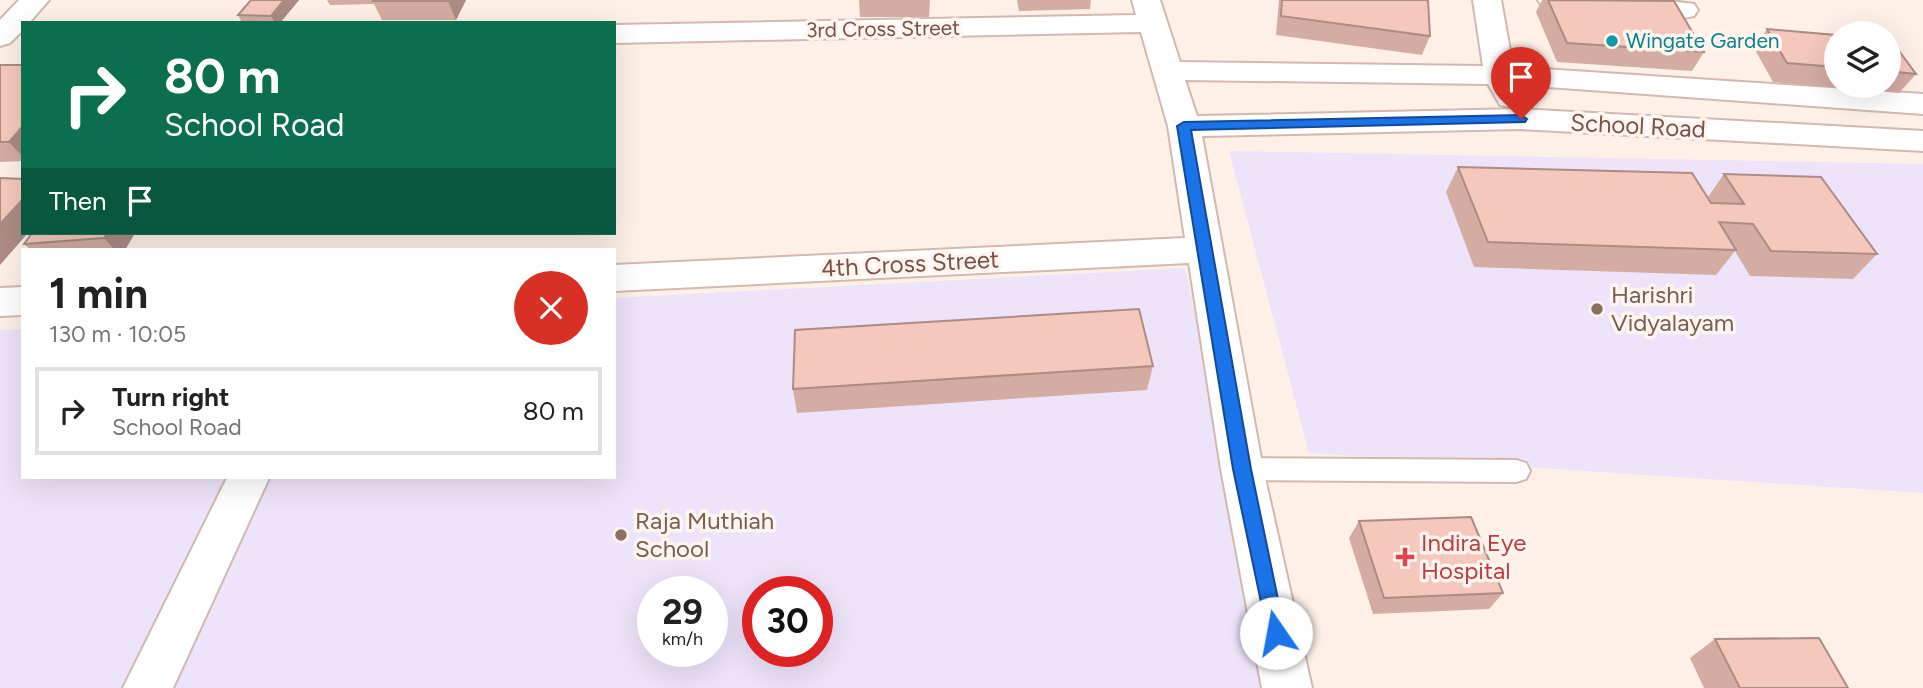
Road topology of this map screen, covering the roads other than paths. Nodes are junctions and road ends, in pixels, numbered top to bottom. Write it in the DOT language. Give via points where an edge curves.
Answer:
graph roads {
  1 [pos="10,0"];
  2 [pos="35,0"];
  3 [pos="1487,0"];
  4 [pos="1552,0"];
  5 [pos="0,1"];
  6 [pos="1684,10"];
  7 [pos="1149,11"];
  8 [pos="616,34"];
  9 [pos="0,37"];
  10 [pos="21,47"];
  11 [pos="0,48"];
  12 [pos="1167,71"];
  13 [pos="1499,75"];
  14 [pos="1923,104"];
  15 [pos="1521,119"];
  16 [pos="1184,126"];
  17 [pos="1923,141"];
  18 [pos="1206,250"];
  19 [pos="616,278"];
  20 [pos="21,301"];
  21 [pos="0,302"];
  22 [pos="1242,469"];
  23 [pos="1516,471"];
  24 [pos="248,479"];
  25 [pos="148,688"];
  26 [pos="1287,688"];
  1 -- 5 [label="street"];
  2 -- 9 [label="street"];
  3 -- 13 [label="street"];
  4 -- 6 [label="street"];
  7 -- 8 [label="street, 3rd Cross Street"];
  7 -- 12 [label="street"];
  10 -- 11 [label="street"];
  12 -- 13 [label="street"];
  12 -- 16 [label="street"];
  13 -- 14 [label="street"];
  13 -- 15 [label="street"];
  15 -- 16 [label="street, School Road"];
  15 -- 17 [label="street, School Road"];
  16 -- 18 [label="street"];
  18 -- 19 [label="street, 4th Cross Street"];
  18 -- 22 [label="street"];
  20 -- 21 [label="street"];
  22 -- 23 [label="lane"];
  22 -- 26 [label="street"];
  24 -- 25 [label="street"];
}
